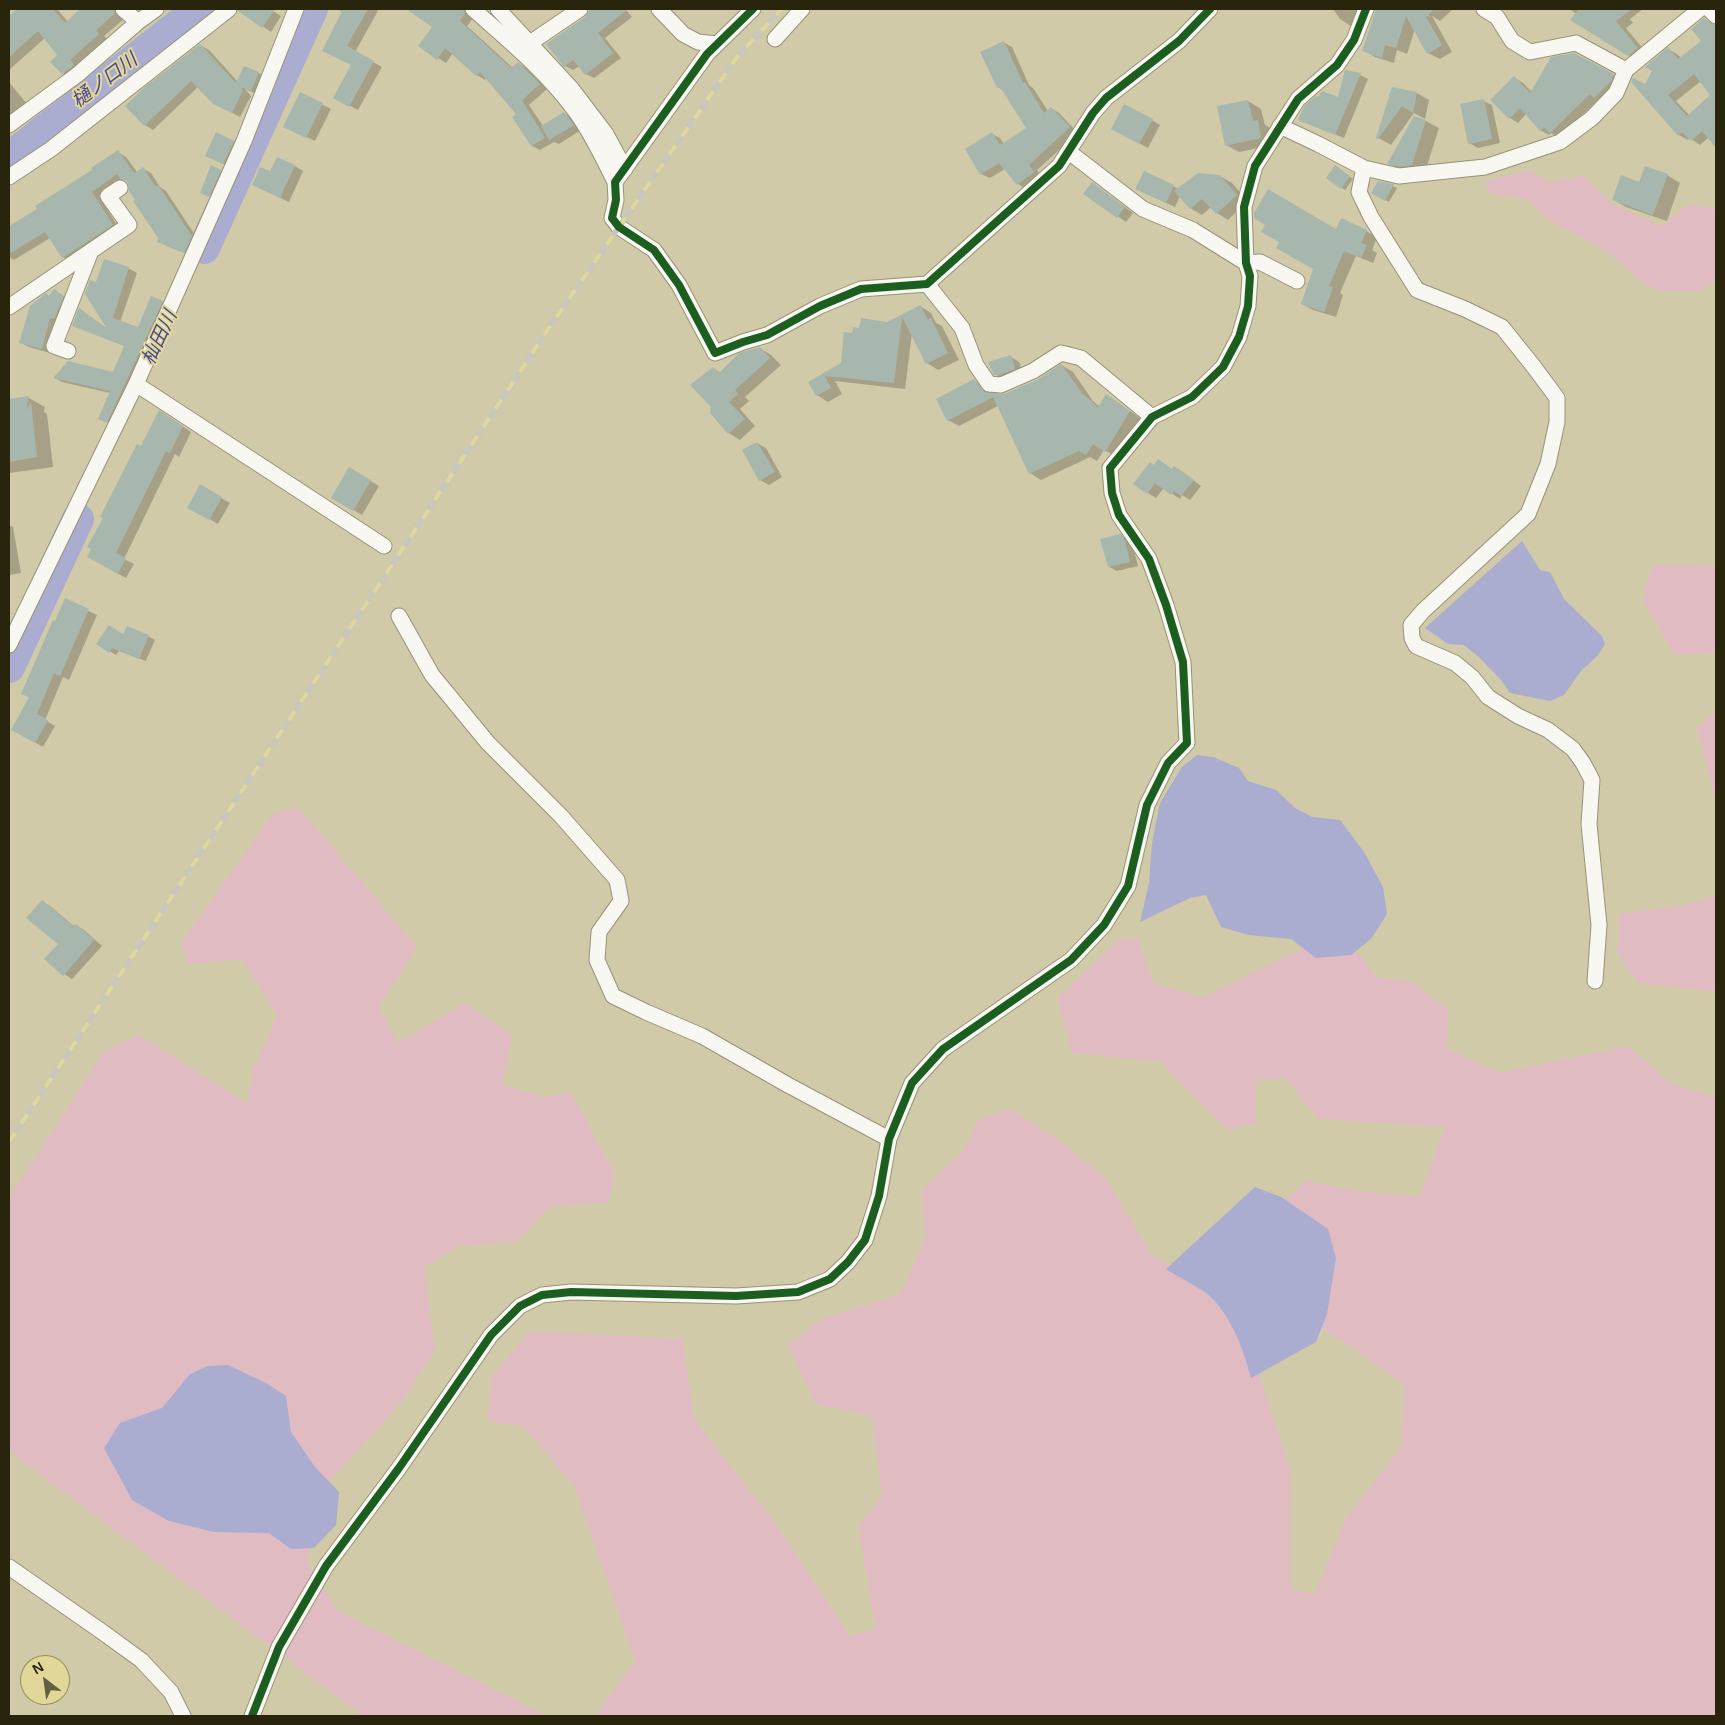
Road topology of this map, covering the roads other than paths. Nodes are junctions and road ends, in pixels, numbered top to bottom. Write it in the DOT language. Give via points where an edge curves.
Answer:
graph roads {
  1 [pos="124,9"];
  2 [pos="156,9"];
  3 [pos="229,9"];
  4 [pos="296,9"];
  5 [pos="473,9"];
  6 [pos="498,9"];
  7 [pos="580,9"];
  8 [pos="659,9"];
  9 [pos="753,9"];
  10 [pos="802,9"];
  11 [pos="1210,9"];
  12 [pos="1366,9"];
  13 [pos="1484,9"];
  14 [pos="1700,9"];
  15 [pos="1709,9"];
  16 [pos="1716,16"];
  17 [pos="138,22"];
  18 [pos="775,39"];
  19 [pos="530,43"];
  20 [pos="717,44"];
  21 [pos="1626,70"];
  22 [pos="9,125"];
  23 [pos="1280,126"];
  24 [pos="1069,152"];
  25 [pos="1364,168"];
  26 [pos="624,169"];
  27 [pos="9,177"];
  28 [pos="615,182"];
  29 [pos="120,188"];
  30 [pos="90,250"];
  31 [pos="1246,264"];
  32 [pos="1297,281"];
  33 [pos="927,284"];
  34 [pos="9,307"];
  35 [pos="68,351"];
  36 [pos="136,384"];
  37 [pos="1152,417"];
  38 [pos="384,546"];
  39 [pos="399,616"];
  40 [pos="9,645"];
  41 [pos="1596,982"];
  42 [pos="889,1139"];
  43 [pos="9,1567"];
  44 [pos="183,1716"];
  45 [pos="252,1716"];
  1 -- 17 [label="street"];
  2 -- 17 [label="street"];
  3 -- 27 [label="street" via="51,149"];
  4 -- 36 [label="street" via="244,140"];
  5 -- 28 [label="street" via="548,79 576,112 598,146"];
  6 -- 19 [label="street"];
  7 -- 19 [label="street"];
  8 -- 20 [label="street" via="682,34 698,42"];
  9 -- 20 [label="street"];
  10 -- 18 [label="street"];
  11 -- 24 [label="street" via="1179,41 1106,98"];
  12 -- 23 [label="street" via="1354,40 1337,65 1298,100"];
  13 -- 21 [label="street" via="1497,17 1512,41 1530,52 1576,43"];
  14 -- 21 [label="street"];
  15 -- 16 [label="street"];
  17 -- 22 [label="street" via="77,75"];
  19 -- 26 [label="street" via="571,88 606,134"];
  20 -- 26 [label="street"];
  21 -- 25 [label="street" via="1616,93 1592,118 1560,142 1485,167 1400,176"];
  23 -- 25 [label="street"];
  23 -- 31 [label="street" via="1255,166 1244,207"];
  24 -- 31 [label="street" via="1143,209 1193,230"];
  24 -- 33 [label="street" via="1059,166"];
  25 -- 41 [label="street" via="1359,192 1417,290 1502,327 1557,398 1557,422 1548,464 1528,514 1411,625 1416,646 1455,663 1488,697 1548,730 1572,748 1592,780 1589,824 1598,925"];
  26 -- 28 [label="street"];
  28 -- 33 [label="street" via="612,218 619,227 654,250 679,285 715,353 767,336 820,306 861,289"];
  29 -- 30 [label="street" via="108,196 129,225"];
  30 -- 34 [label="street"];
  30 -- 35 [label="street" via="54,346"];
  31 -- 32 [label="street" via="1260,262"];
  31 -- 37 [label="street" via="1250,276 1248,306 1239,337 1223,367 1192,397"];
  33 -- 37 [label="street" via="962,328 976,365 989,384 1001,385 1033,371 1061,352 1081,358"];
  36 -- 38 [label="street"];
  36 -- 40 [label="street"];
  37 -- 42 [label="street" via="1110,468 1112,493 1119,515 1148,559 1166,605 1183,662 1187,742 1168,763 1147,805 1128,886 1104,925 1071,960 943,1049 912,1083"];
  39 -- 42 [label="street" via="432,675 488,743 560,816 616,880 621,901 600,932 597,960 613,996 702,1036"];
  42 -- 45 [label="street" via="879,1196 865,1240 830,1279 798,1292 736,1296 571,1292 542,1294 520,1306 490,1335 399,1468 326,1566 279,1648"];
  43 -- 44 [label="street" via="141,1660 170,1692"];
}
